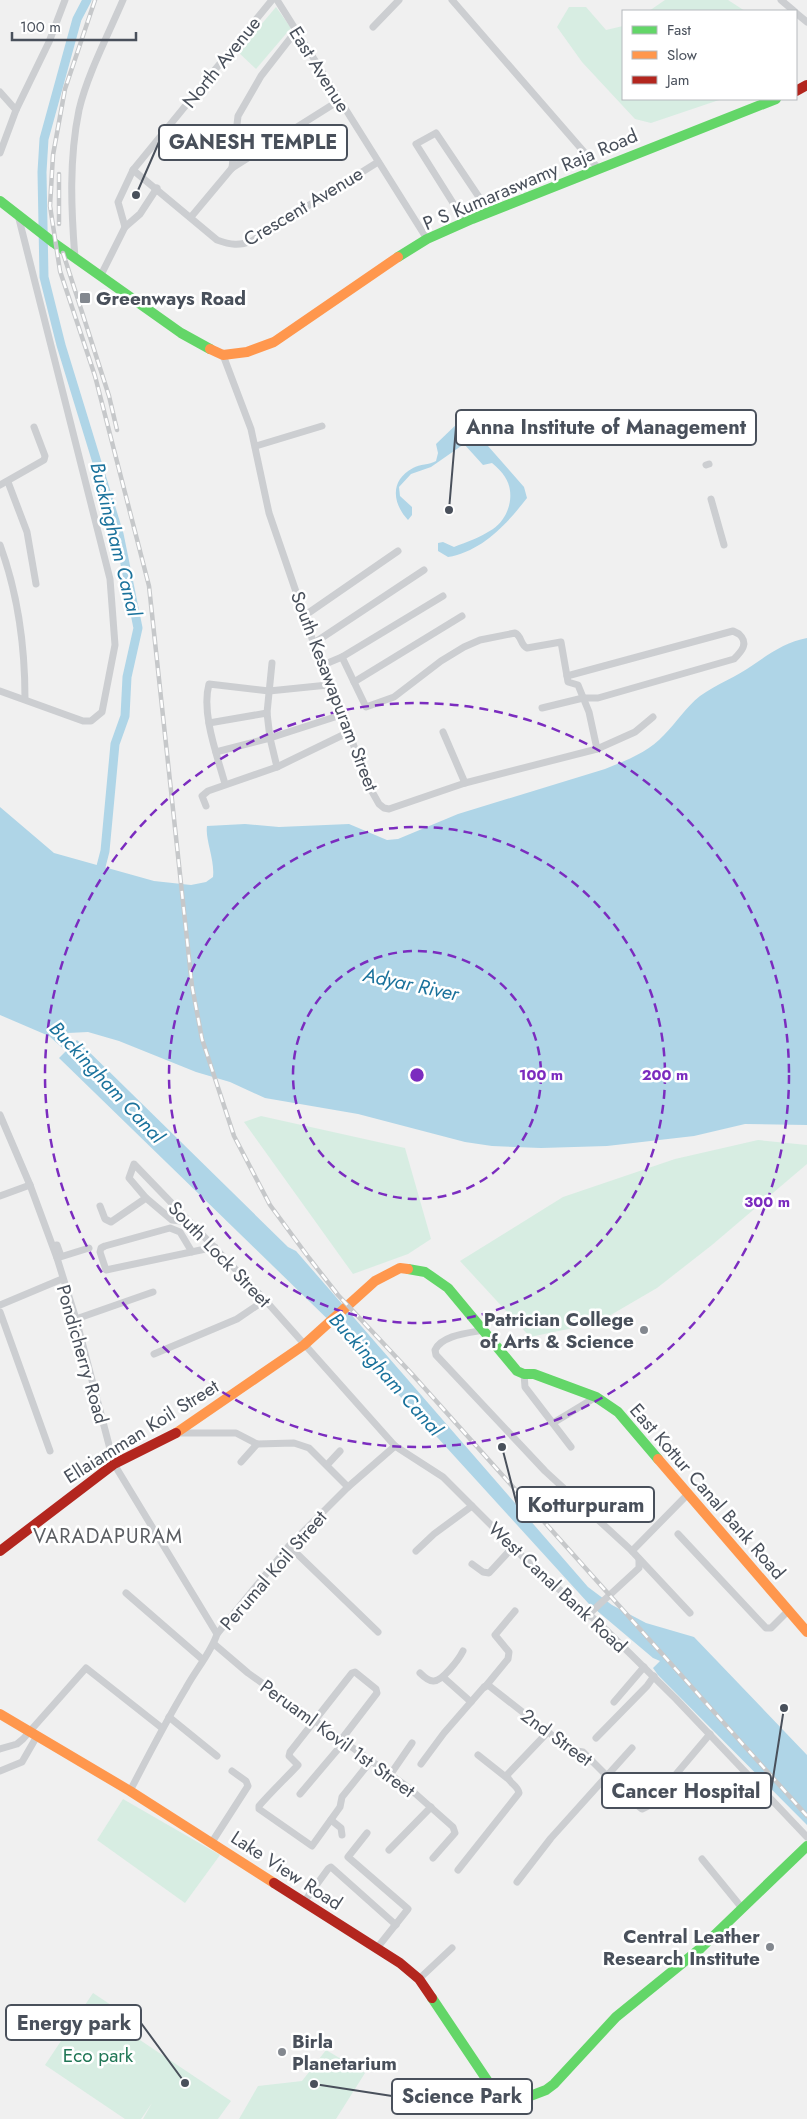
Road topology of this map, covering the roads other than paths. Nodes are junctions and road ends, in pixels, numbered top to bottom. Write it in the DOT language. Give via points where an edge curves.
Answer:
graph roads {
  1 [pos="65,0"];
  2 [pos="123,0"];
  3 [pos="272,0"];
  4 [pos="277,0"];
  5 [pos="400,0"];
  6 [pos="452,0"];
  7 [pos="781,0"];
  8 [pos="793,10"];
  9 [pos="797,14"];
  10 [pos="807,22"];
  11 [pos="373,27"];
  12 [pos="296,31"];
  13 [pos="0,92"];
  14 [pos="340,100"];
  15 [pos="773,100"];
  16 [pos="16,110"];
  17 [pos="0,153"];
  18 [pos="378,162"];
  19 [pos="232,168"];
  20 [pos="598,168"];
  21 [pos="133,170"];
  22 [pos="157,188"];
  23 [pos="0,201"];
  24 [pos="489,212"];
  25 [pos="18,214"];
  26 [pos="191,217"];
  27 [pos="465,222"];
  28 [pos="125,227"];
  29 [pos="427,239"];
  30 [pos="75,258"];
  31 [pos="101,275"];
  32 [pos="223,355"];
  33 [pos="322,426"];
  34 [pos="34,427"];
  35 [pos="256,446"];
  36 [pos="8,482"];
  37 [pos="0,485"];
  38 [pos="711,499"];
  39 [pos="0,545"];
  40 [pos="724,545"];
  41 [pos="398,551"];
  42 [pos="424,570"];
  43 [pos="36,584"];
  44 [pos="443,596"];
  45 [pos="304,616"];
  46 [pos="462,616"];
  47 [pos="314,643"];
  48 [pos="342,657"];
  49 [pos="272,663"];
  50 [pos="323,665"];
  51 [pos="567,676"];
  52 [pos="354,682"];
  53 [pos="328,685"];
  54 [pos="0,691"];
  55 [pos="269,691"];
  56 [pos="583,698"];
  57 [pos="25,699"];
  58 [pos="542,708"];
  59 [pos="267,713"];
  60 [pos="341,715"];
  61 [pos="653,717"];
  62 [pos="210,723"];
  63 [pos="349,732"];
  64 [pos="443,732"];
  65 [pos="270,738"];
  66 [pos="597,749"];
  67 [pos="216,752"];
  68 [pos="277,767"];
  69 [pos="465,783"];
  70 [pos="225,784"];
  71 [pos="206,806"];
  72 [pos="0,1115"];
  73 [pos="30,1185"];
  74 [pos="0,1196"];
  75 [pos="146,1198"];
  76 [pos="100,1206"];
  77 [pos="190,1222"];
  78 [pos="215,1247"];
  79 [pos="89,1248"];
  80 [pos="192,1252"];
  81 [pos="59,1257"];
  82 [pos="62,1279"];
  83 [pos="153,1292"];
  84 [pos="265,1300"];
  85 [pos="0,1305"];
  86 [pos="0,1312"];
  87 [pos="76,1319"];
  88 [pos="484,1330"];
  89 [pos="322,1331"];
  90 [pos="304,1345"];
  91 [pos="154,1354"];
  92 [pos="524,1374"];
  93 [pos="596,1397"];
  94 [pos="553,1423"];
  95 [pos="176,1433"];
  96 [pos="257,1444"];
  97 [pos="395,1446"];
  98 [pos="571,1447"];
  99 [pos="50,1451"];
  100 [pos="340,1451"];
  101 [pos="241,1462"];
  102 [pos="114,1464"];
  103 [pos="327,1465"];
  104 [pos="348,1487"];
  105 [pos="688,1494"];
  106 [pos="472,1506"];
  107 [pos="678,1534"];
  108 [pos="289,1546"];
  109 [pos="513,1547"];
  110 [pos="416,1550"];
  111 [pos="0,1551"];
  112 [pos="632,1551"];
  113 [pos="638,1558"];
  114 [pos="472,1564"];
  115 [pos="126,1593"];
  116 [pos="515,1611"];
  117 [pos="788,1611"];
  118 [pos="591,1612"];
  119 [pos="690,1613"];
  120 [pos="378,1632"];
  121 [pos="807,1632"];
  122 [pos="217,1634"];
  123 [pos="214,1644"];
  124 [pos="463,1651"];
  125 [pos="202,1659"];
  126 [pos="644,1667"];
  127 [pos="420,1673"];
  128 [pos="443,1676"];
  129 [pos="654,1676"];
  130 [pos="486,1686"];
  131 [pos="471,1702"];
  132 [pos="614,1702"];
  133 [pos="0,1714"];
  134 [pos="169,1716"];
  135 [pos="315,1720"];
  136 [pos="162,1728"];
  137 [pos="547,1733"];
  138 [pos="33,1734"];
  139 [pos="710,1734"];
  140 [pos="596,1738"];
  141 [pos="342,1741"];
  142 [pos="412,1743"];
  143 [pos="0,1748"];
  144 [pos="632,1748"];
  145 [pos="478,1755"];
  146 [pos="217,1756"];
  147 [pos="370,1762"];
  148 [pos="421,1764"];
  149 [pos="0,1770"];
  150 [pos="232,1771"];
  151 [pos="390,1775"];
  152 [pos="607,1776"];
  153 [pos="507,1778"];
  154 [pos="130,1791"];
  155 [pos="300,1794"];
  156 [pos="431,1808"];
  157 [pos="331,1820"];
  158 [pos="367,1833"];
  159 [pos="342,1835"];
  160 [pos="807,1837"];
  161 [pos="212,1842"];
  162 [pos="807,1846"];
  163 [pos="389,1850"];
  164 [pos="433,1858"];
  165 [pos="702,1859"];
  166 [pos="458,1870"];
  167 [pos="517,1882"];
  168 [pos="304,1902"];
  169 [pos="742,1908"];
  170 [pos="396,1925"];
  171 [pos="377,1948"];
  172 [pos="452,1948"];
  173 [pos="419,1979"];
  1 -- 16 [label="street"];
  2 -- 30 [label="street" via="98,56 80,108 73,152 71,205"];
  3 -- 21 [label="street, North Avenue"];
  4 -- 12 [label="street, East Avenue"];
  5 -- 11 [label="street"];
  6 -- 20 [label="street"];
  7 -- 8 [label="street"];
  9 -- 10 [label="street"];
  12 -- 14 [label="street, East Avenue"];
  12 -- 19 [label="street" via="261,76 238,116"];
  13 -- 16 [label="street"];
  14 -- 18 [label="street, East Avenue"];
  14 -- 19 [label="street"];
  15 -- 20 [label="street, P S Kumaraswamy Raja Road"];
  16 -- 17 [label="street"];
  18 -- 26 [label="street, Crescent Avenue" via="252,241 239,245 217,240"];
  18 -- 29 [label="street, East Avenue"];
  19 -- 26 [label="street"];
  20 -- 24 [label="street, P S Kumaraswamy Raja Road"];
  21 -- 22 [label="street, Crescent Avenue"];
  21 -- 28 [label="street, North Avenue" via="118,202"];
  22 -- 26 [label="street, Crescent Avenue"];
  22 -- 28 [label="street" via="140,214"];
  23 -- 25 [label="street"];
  24 -- 27 [label="street, P S Kumaraswamy Raja Road"];
  24 -- 27 [label="street" via="436,133 416,144"];
  25 -- 30 [label="street"];
  25 -- 57 [label="street" via="110,579 115,645 105,703 98,718 83,721"];
  27 -- 29 [label="street, P S Kumaraswamy Raja Road"];
  28 -- 31 [label="street"];
  29 -- 32 [label="street, P S Kumaraswamy Raja Road" via="274,342 247,352"];
  30 -- 31 [label="street"];
  31 -- 32 [label="street" via="181,333"];
  32 -- 35 [label="street, South Kesawapuram Street"];
  33 -- 35 [label="street"];
  34 -- 36 [label="street" via="44,460"];
  35 -- 45 [label="street, South Kesawapuram Street" via="269,513"];
  36 -- 37 [label="street"];
  36 -- 43 [label="street" via="27,532"];
  38 -- 40 [label="street"];
  39 -- 57 [label="street" via="11,574 23,648"];
  41 -- 45 [label="street"];
  42 -- 47 [label="street"];
  44 -- 48 [label="street"];
  45 -- 47 [label="street, South Kesawapuram Street"];
  46 -- 52 [label="street"];
  47 -- 50 [label="street, South Kesawapuram Street"];
  48 -- 50 [label="street"];
  48 -- 52 [label="street"];
  49 -- 55 [label="street"];
  50 -- 53 [label="street, South Kesawapuram Street"];
  51 -- 52 [label="street" via="561,642 527,648 515,633 480,640 464,647 394,698 366,708"];
  51 -- 56 [label="street" via="570,684 578,685"];
  51 -- 56 [label="street" via="732,631 743,637 743,650 734,659 606,696"];
  53 -- 55 [label="street"];
  53 -- 60 [label="street, South Kesawapuram Street"];
  54 -- 57 [label="street"];
  55 -- 59 [label="street"];
  55 -- 62 [label="street" via="209,684"];
  56 -- 58 [label="street"];
  56 -- 66 [label="street"];
  59 -- 62 [label="street"];
  59 -- 65 [label="street"];
  60 -- 63 [label="street, South Kesawapuram Street"];
  60 -- 65 [label="street"];
  61 -- 66 [label="street, South Kesawapuram Street" via="635,732"];
  62 -- 67 [label="street"];
  63 -- 68 [label="street"];
  63 -- 69 [label="street, South Kesawapuram Street" via="366,781 384,808"];
  64 -- 69 [label="street"];
  65 -- 67 [label="street"];
  65 -- 68 [label="street"];
  66 -- 69 [label="street, South Kesawapuram Street"];
  67 -- 70 [label="street"];
  68 -- 70 [label="street"];
  70 -- 71 [label="street" via="204,793 202,798"];
  72 -- 73 [label="street, Pondicherry Road"];
  73 -- 74 [label="street"];
  73 -- 81 [label="street, Pondicherry Road"];
  75 -- 76 [label="street" via="111,1222 105,1219"];
  75 -- 77 [label="street" via="172,1220"];
  75 -- 77 [label="street, South Lock Street" via="129,1178 134,1164"];
  77 -- 78 [label="street, South Lock Street"];
  78 -- 80 [label="street"];
  78 -- 84 [label="street, South Lock Street"];
  79 -- 81 [label="street"];
  80 -- 80 [label="street" via="180,1232 170,1228 104,1246 100,1252 106,1270"];
  81 -- 82 [label="street, Pondicherry Road"];
  82 -- 85 [label="street"];
  82 -- 87 [label="street, Pondicherry Road"];
  83 -- 87 [label="street"];
  84 -- 90 [label="street, South Lock Street"];
  84 -- 91 [label="street" via="237,1319"];
  86 -- 99 [label="street"];
  87 -- 102 [label="street, Pondicherry Road"];
  88 -- 89 [label="street, East Kottur Canal Bank Road" via="448,1288 425,1272 400,1268 375,1280"];
  88 -- 92 [label="street, East Kottur Canal Bank Road" via="514,1368"];
  88 -- 112 [label="street" via="442,1342 435,1350 436,1355 545,1471"];
  89 -- 90 [label="street, Ellaiamman Koil Street"];
  90 -- 95 [label="street, Ellaiamman Koil Street"];
  90 -- 97 [label="street, West Canal Bank Road"];
  92 -- 93 [label="street, East Kottur Canal Bank Road" via="534,1374"];
  92 -- 94 [label="street" via="525,1387"];
  93 -- 94 [label="street"];
  93 -- 105 [label="street, East Kottur Canal Bank Road" via="627,1421"];
  94 -- 98 [label="street"];
  95 -- 96 [label="street" via="236,1433"];
  95 -- 102 [label="street, Ellaiamman Koil Street"];
  96 -- 101 [label="street"];
  96 -- 103 [label="street" via="294,1443 309,1448"];
  97 -- 104 [label="street, Perumal Koil Street"];
  97 -- 106 [label="street, West Canal Bank Road" via="443,1477"];
  100 -- 103 [label="street"];
  102 -- 111 [label="street, Ellaiamman Koil Street"];
  102 -- 122 [label="street, Pondicherry Road"];
  103 -- 104 [label="street"];
  104 -- 108 [label="street, Perumal Koil Street"];
  105 -- 112 [label="street"];
  105 -- 117 [label="street, East Kottur Canal Bank Road"];
  106 -- 109 [label="street, West Canal Bank Road"];
  106 -- 110 [label="street"];
  107 -- 117 [label="street" via="766,1628 771,1628"];
  108 -- 120 [label="street"];
  108 -- 122 [label="street, Perumal Koil Street"];
  109 -- 114 [label="street" via="489,1573"];
  109 -- 118 [label="street, West Canal Bank Road" via="534,1568"];
  112 -- 113 [label="street"];
  113 -- 118 [label="street" via="640,1565 636,1571"];
  113 -- 119 [label="street"];
  115 -- 125 [label="street"];
  116 -- 130 [label="street" via="495,1635 509,1652 508,1659"];
  117 -- 121 [label="street, East Kottur Canal Bank Road"];
  118 -- 126 [label="street, West Canal Bank Road"];
  122 -- 123 [label="street, Perumal Koil Street"];
  123 -- 125 [label="street, Perumal Koil Street"];
  123 -- 135 [label="street, Peruaml Kovil 1st Street" via="248,1673"];
  124 -- 128 [label="street"];
  125 -- 134 [label="street, Perumal Koil Street"];
  126 -- 129 [label="street, West Canal Bank Road"];
  126 -- 132 [label="street"];
  127 -- 128 [label="street" via="430,1681"];
  128 -- 131 [label="street"];
  129 -- 139 [label="street, West Canal Bank Road"];
  129 -- 140 [label="street"];
  130 -- 131 [label="street"];
  130 -- 137 [label="street, 2nd Street"];
  131 -- 148 [label="street"];
  133 -- 138 [label="street, Lake View Road"];
  134 -- 136 [label="street, Perumal Koil Street"];
  134 -- 146 [label="street"];
  135 -- 141 [label="street, Peruaml Kovil 1st Street"];
  135 -- 141 [label="street" via="352,1673 357,1674 377,1693"];
  135 -- 157 [label="street" via="289,1754 298,1765 258,1807 312,1846"];
  136 -- 138 [label="street" via="86,1668"];
  136 -- 154 [label="street, Perumal Koil Street"];
  137 -- 152 [label="street, 2nd Street" via="571,1750 582,1752"];
  137 -- 153 [label="street"];
  138 -- 143 [label="street" via="17,1744"];
  138 -- 149 [label="street" via="22,1762"];
  138 -- 154 [label="street, Lake View Road"];
  139 -- 152 [label="street, 2nd Street" via="645,1808 640,1808 613,1786"];
  139 -- 160 [label="street, West Canal Bank Road"];
  141 -- 147 [label="street, Peruaml Kovil 1st Street"];
  141 -- 155 [label="street"];
  142 -- 151 [label="street"];
  144 -- 152 [label="street"];
  145 -- 153 [label="street"];
  147 -- 151 [label="street, Peruaml Kovil 1st Street"];
  147 -- 157 [label="street" via="342,1797 342,1805"];
  150 -- 161 [label="street" via="248,1786"];
  151 -- 156 [label="street, Peruaml Kovil 1st Street"];
  152 -- 167 [label="street" via="551,1838"];
  153 -- 166 [label="street" via="519,1793"];
  154 -- 161 [label="street, Lake View Road"];
  156 -- 163 [label="street"];
  156 -- 164 [label="street, Peruaml Kovil 1st Street" via="456,1831"];
  157 -- 159 [label="street" via="341,1828"];
  158 -- 170 [label="street" via="348,1857 408,1907"];
  161 -- 168 [label="street, Lake View Road"];
  162 -- 169 [label="street"];
  165 -- 169 [label="street"];
  168 -- 170 [label="street" via="331,1867"];
  168 -- 171 [label="street, Lake View Road"];
  169 -- 173 [label="street, Lake View Road" via="701,1948 616,2017 550,2087 510,2104 496,2096"];
  170 -- 171 [label="street"];
  171 -- 173 [label="street, Lake View Road"];
  172 -- 173 [label="street"];
}
